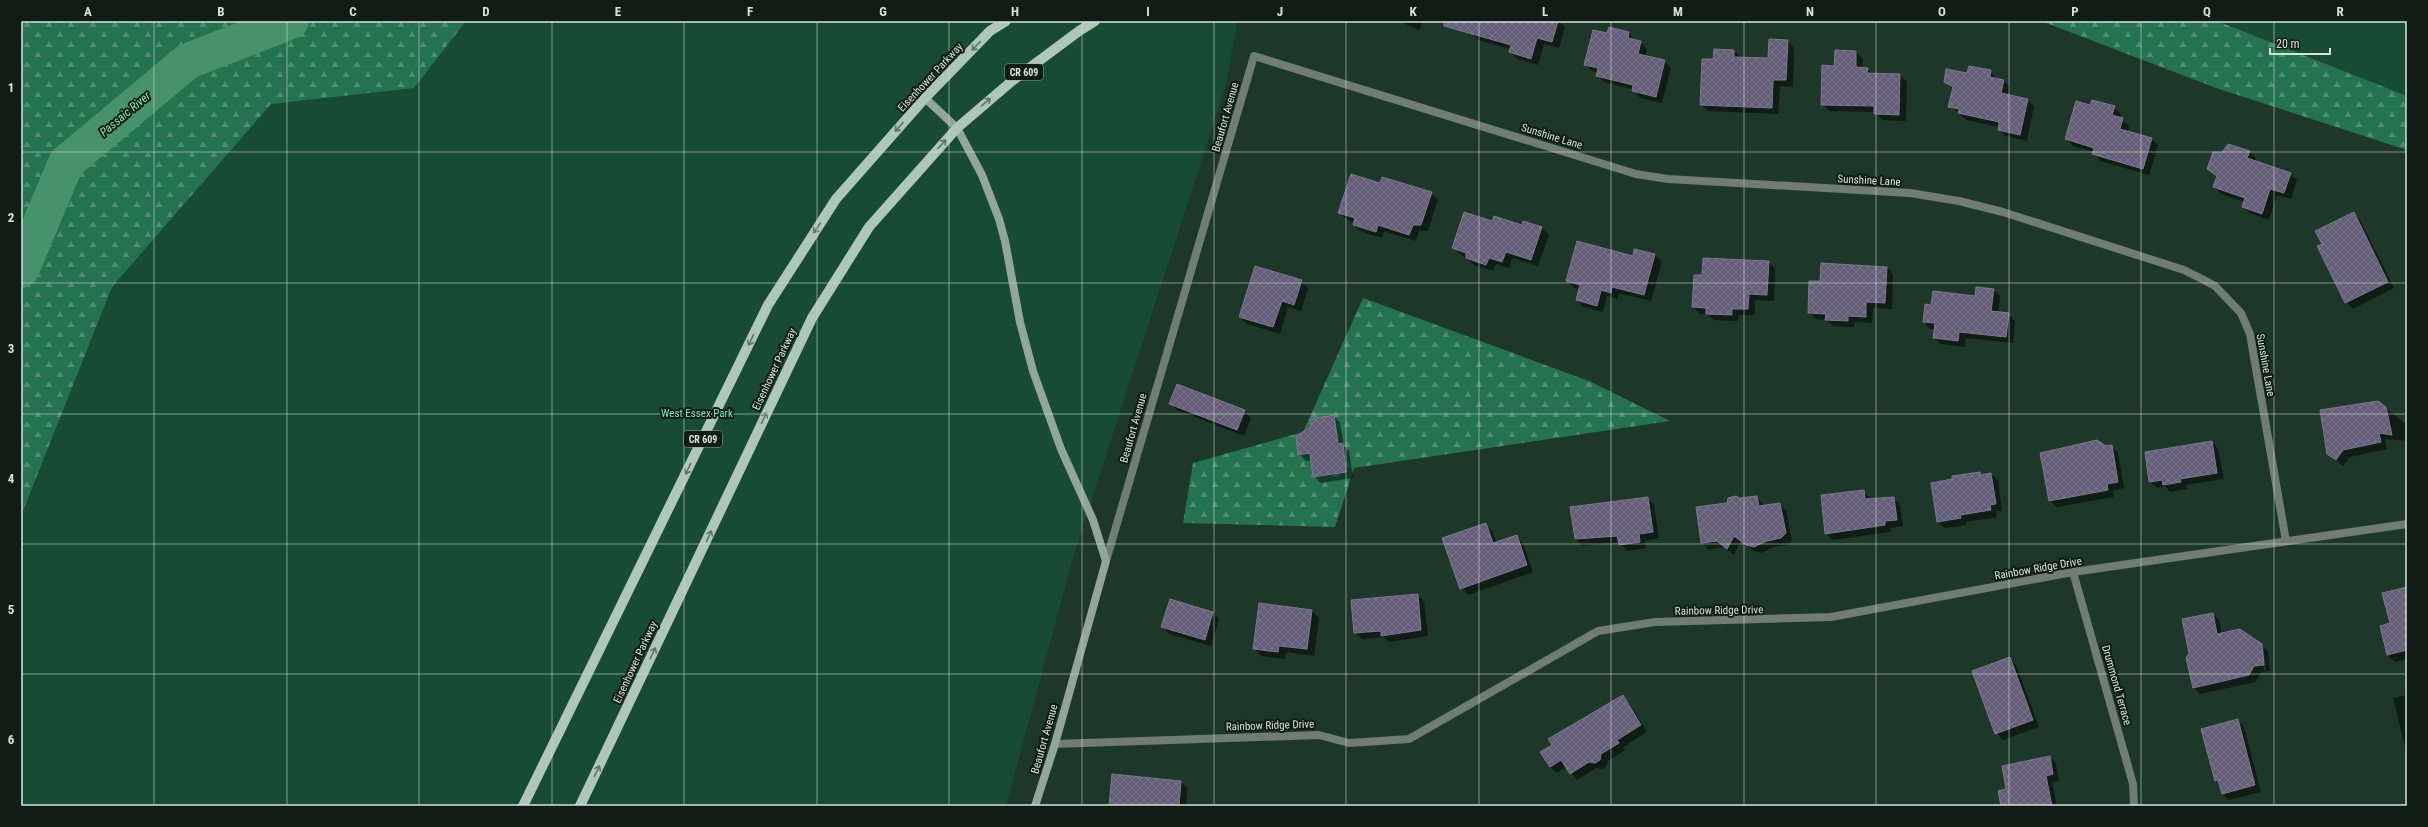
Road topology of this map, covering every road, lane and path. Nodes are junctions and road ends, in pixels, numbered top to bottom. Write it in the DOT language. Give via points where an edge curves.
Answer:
graph roads {
  1 [pos="1006,21"];
  2 [pos="1095,21"];
  3 [pos="1254,56"];
  4 [pos="925,98"];
  5 [pos="956,128"];
  6 [pos="2407,524"];
  7 [pos="2286,541"];
  8 [pos="1106,561"];
  9 [pos="2073,572"];
  10 [pos="1055,744"];
  11 [pos="523,806"];
  12 [pos="580,806"];
  13 [pos="1035,806"];
  14 [pos="2134,806"];
  1 -- 4 [label="main road, Eisenhower Parkway / CR 609, one-way" via="990,31"];
  5 -- 2 [label="main road, Eisenhower Parkway / CR 609, one-way" via="1012,81"];
  3 -- 7 [label="street, Sunshine Lane" via="1636,174 1668,180 1910,193 1959,201 2003,212 2195,275 2215,286 2230,300 2241,313 2250,334"];
  3 -- 8 [label="street, Beaufort Avenue"];
  4 -- 5 [label="street"];
  4 -- 11 [label="main road, Eisenhower Parkway / CR 609, one-way" via="836,199 768,305"];
  5 -- 8 [label="street" via="982,175 1000,219 1020,322 1033,371 1061,449 1093,520"];
  12 -- 5 [label="main road, Eisenhower Parkway / CR 609, one-way" via="812,318 869,227"];
  6 -- 7 [label="street, Rainbow Ridge Drive"];
  7 -- 9 [label="street, Rainbow Ridge Drive"];
  8 -- 10 [label="street, Beaufort Avenue"];
  9 -- 10 [label="street, Rainbow Ridge Drive" via="1831,617 1655,622 1598,631 1409,739 1349,743 1319,735"];
  9 -- 14 [label="street, Drummond Terrace" via="2133,784"];
  10 -- 13 [label="street, Beaufort Avenue"];
}
